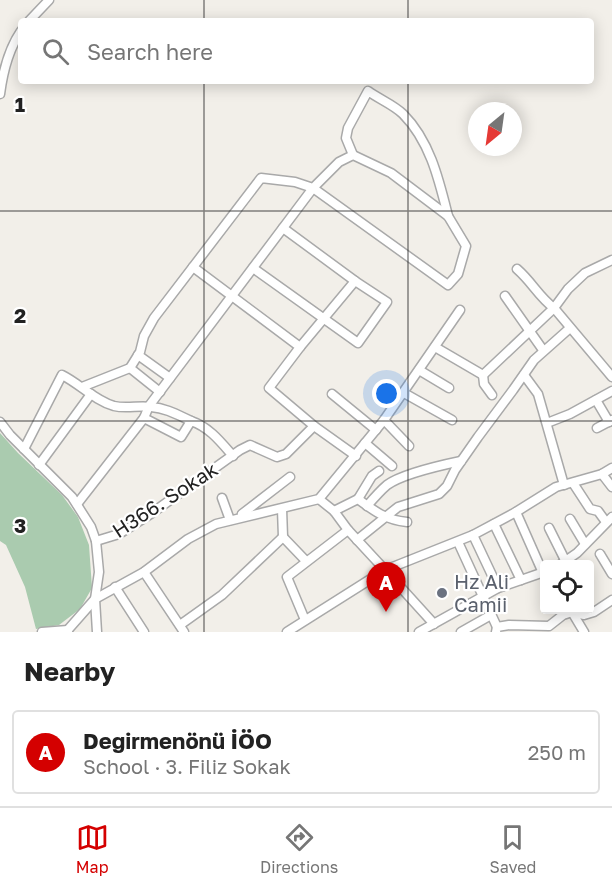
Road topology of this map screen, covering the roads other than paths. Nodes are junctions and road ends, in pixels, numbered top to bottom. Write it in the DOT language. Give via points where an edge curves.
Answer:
graph roads {
  1 [pos="49,0"];
  2 [pos="32,18"];
  3 [pos="18,36"];
  4 [pos="0,94"];
  5 [pos="353,155"];
  6 [pos="313,188"];
  7 [pos="448,216"];
  8 [pos="283,228"];
  9 [pos="612,260"];
  10 [pos="193,267"];
  11 [pos="253,268"];
  12 [pos="517,269"];
  13 [pos="355,281"];
  14 [pos="232,296"];
  15 [pos="505,296"];
  16 [pos="554,308"];
  17 [pos="460,310"];
  18 [pos="323,319"];
  19 [pos="570,328"];
  20 [pos="529,331"];
  21 [pos="300,347"];
  22 [pos="435,347"];
  23 [pos="543,350"];
  24 [pos="138,355"];
  25 [pos="130,368"];
  26 [pos="419,370"];
  27 [pos="483,375"];
  28 [pos="524,375"];
  29 [pos="612,377"];
  30 [pos="170,378"];
  31 [pos="82,387"];
  32 [pos="449,388"];
  33 [pos="612,391"];
  34 [pos="160,392"];
  35 [pos="404,393"];
  36 [pos="91,394"];
  37 [pos="332,394"];
  38 [pos="492,395"];
  39 [pos="596,400"];
  40 [pos="149,406"];
  41 [pos="144,418"];
  42 [pos="384,420"];
  43 [pos="452,420"];
  44 [pos="191,421"];
  45 [pos="610,421"];
  46 [pos="0,422"];
  47 [pos="547,423"];
  48 [pos="314,426"];
  49 [pos="597,428"];
  50 [pos="376,429"];
  51 [pos="365,443"];
  52 [pos="409,446"];
  53 [pos="24,449"];
  54 [pos="232,456"];
  55 [pos="356,456"];
  56 [pos="461,461"];
  57 [pos="39,465"];
  58 [pos="392,466"];
  59 [pos="612,468"];
  60 [pos="379,471"];
  61 [pos="602,474"];
  62 [pos="290,477"];
  63 [pos="573,483"];
  64 [pos="564,485"];
  65 [pos="612,487"];
  66 [pos="222,498"];
  67 [pos="319,499"];
  68 [pos="358,499"];
  69 [pos="77,504"];
  70 [pos="367,506"];
  71 [pos="282,509"];
  72 [pos="334,511"];
  73 [pos="516,512"];
  74 [pos="384,517"];
  75 [pos="233,519"];
  76 [pos="570,519"];
  77 [pos="610,520"];
  78 [pos="406,522"];
  79 [pos="494,524"];
  80 [pos="549,528"];
  81 [pos="348,530"];
  82 [pos="474,535"];
  83 [pos="283,537"];
  84 [pos="357,540"];
  85 [pos="96,541"];
  86 [pos="458,542"];
  87 [pos="585,544"];
  88 [pos="600,554"];
  89 [pos="562,560"];
  90 [pos="566,560"];
  91 [pos="306,561"];
  92 [pos="540,563"];
  93 [pos="385,570"];
  94 [pos="144,572"];
  95 [pos="540,573"];
  96 [pos="612,574"];
  97 [pos="521,580"];
  98 [pos="115,587"];
  99 [pos="498,588"];
  100 [pos="483,596"];
  101 [pos="95,599"];
  102 [pos="612,600"];
  103 [pos="594,612"];
  104 [pos="566,614"];
  105 [pos="573,614"];
  106 [pos="491,615"];
  107 [pos="305,620"];
  108 [pos="434,624"];
  109 [pos="182,629"];
  110 [pos="497,629"];
  111 [pos="526,629"];
  112 [pos="551,629"];
  113 [pos="67,631"];
  114 [pos="96,631"];
  115 [pos="42,632"];
  116 [pos="144,632"];
  117 [pos="287,632"];
  118 [pos="420,632"];
  119 [pos="461,632"];
  120 [pos="584,632"];
  1 -- 2 [label="street"];
  3 -- 4 [label="street" via="4,68"];
  5 -- 6 [label="street" via="339,162"];
  5 -- 7 [label="street" via="391,173"];
  5 -- 7 [label="street" via="346,138 348,128 368,91 402,113 423,139"];
  6 -- 7 [label="street" via="448,285 458,274 466,246"];
  6 -- 8 [label="street"];
  6 -- 10 [label="street" via="261,178"];
  8 -- 11 [label="street"];
  8 -- 13 [label="street"];
  9 -- 16 [label="street" via="585,273"];
  10 -- 14 [label="street"];
  10 -- 24 [label="street" via="154,318"];
  11 -- 14 [label="street"];
  11 -- 18 [label="street"];
  12 -- 16 [label="street"];
  13 -- 18 [label="street"];
  13 -- 18 [label="street" via="387,302 358,343"];
  14 -- 21 [label="street"];
  14 -- 30 [label="street"];
  15 -- 20 [label="street"];
  16 -- 19 [label="street"];
  16 -- 20 [label="street"];
  17 -- 22 [label="street"];
  18 -- 21 [label="street"];
  19 -- 23 [label="street"];
  19 -- 29 [label="street"];
  20 -- 23 [label="street"];
  20 -- 27 [label="street"];
  21 -- 48 [label="street" via="269,388"];
  22 -- 26 [label="street"];
  22 -- 27 [label="street"];
  23 -- 28 [label="street"];
  24 -- 25 [label="street"];
  24 -- 30 [label="street"];
  25 -- 31 [label="street"];
  25 -- 34 [label="street"];
  26 -- 32 [label="street"];
  26 -- 35 [label="street"];
  27 -- 38 [label="street"];
  28 -- 47 [label="street" via="538,394"];
  28 -- 56 [label="street"];
  30 -- 34 [label="street"];
  31 -- 36 [label="street"];
  31 -- 53 [label="street" via="62,375"];
  33 -- 39 [label="street"];
  34 -- 40 [label="street"];
  35 -- 42 [label="street"];
  35 -- 43 [label="street"];
  36 -- 40 [label="street" via="124,408"];
  36 -- 57 [label="street"];
  37 -- 50 [label="street"];
  39 -- 45 [label="street"];
  39 -- 47 [label="street"];
  40 -- 41 [label="street"];
  40 -- 44 [label="street"];
  41 -- 44 [label="street" via="181,437"];
  41 -- 69 [label="street"];
  42 -- 50 [label="street"];
  42 -- 52 [label="street"];
  44 -- 54 [label="street" via="209,430"];
  45 -- 49 [label="street"];
  46 -- 53 [label="street"];
  47 -- 64 [label="street"];
  48 -- 54 [label="street, H366. Sokak" via="286,454 277,457 250,445"];
  48 -- 55 [label="street"];
  50 -- 51 [label="street"];
  51 -- 55 [label="street"];
  51 -- 58 [label="street"];
  53 -- 57 [label="street"];
  54 -- 85 [label="street, H366. Sokak" via="119,534"];
  55 -- 67 [label="street"];
  56 -- 70 [label="street" via="399,479 387,485"];
  56 -- 74 [label="street" via="439,494 398,507"];
  57 -- 69 [label="street"];
  59 -- 61 [label="street"];
  60 -- 68 [label="street"];
  61 -- 63 [label="street"];
  61 -- 65 [label="street"];
  62 -- 75 [label="street"];
  63 -- 64 [label="street"];
  63 -- 77 [label="street" via="590,509"];
  64 -- 73 [label="street"];
  66 -- 75 [label="street"];
  67 -- 71 [label="street"];
  67 -- 72 [label="street"];
  68 -- 70 [label="street"];
  68 -- 72 [label="street"];
  69 -- 85 [label="street"];
  70 -- 74 [label="street"];
  71 -- 75 [label="street"];
  71 -- 83 [label="street"];
  72 -- 81 [label="street"];
  73 -- 79 [label="street"];
  73 -- 92 [label="street"];
  74 -- 78 [label="street"];
  74 -- 84 [label="street"];
  75 -- 94 [label="street" via="189,539"];
  76 -- 87 [label="street"];
  77 -- 87 [label="street"];
  79 -- 82 [label="street"];
  79 -- 97 [label="street"];
  80 -- 89 [label="street"];
  81 -- 84 [label="street"];
  81 -- 91 [label="street"];
  82 -- 86 [label="street"];
  82 -- 99 [label="street"];
  83 -- 91 [label="street"];
  83 -- 109 [label="street"];
  84 -- 93 [label="street"];
  85 -- 101 [label="street" via="99,572"];
  86 -- 93 [label="street"];
  86 -- 100 [label="street"];
  87 -- 90 [label="street"];
  88 -- 96 [label="street"];
  91 -- 107 [label="street" via="287,577"];
  93 -- 107 [label="street"];
  93 -- 108 [label="street"];
  94 -- 98 [label="street"];
  94 -- 109 [label="street"];
  95 -- 97 [label="street"];
  97 -- 99 [label="street"];
  98 -- 101 [label="street"];
  98 -- 116 [label="street"];
  99 -- 100 [label="street"];
  100 -- 106 [label="street"];
  100 -- 108 [label="street"];
  101 -- 113 [label="street"];
  101 -- 114 [label="street"];
  102 -- 103 [label="street"];
  104 -- 112 [label="street"];
  105 -- 120 [label="street"];
  106 -- 110 [label="street"];
  106 -- 119 [label="street"];
  107 -- 117 [label="street"];
  108 -- 118 [label="street"];
  110 -- 111 [label="street" via="509,625"];
  111 -- 112 [label="street"];
  113 -- 115 [label="street"];
}
